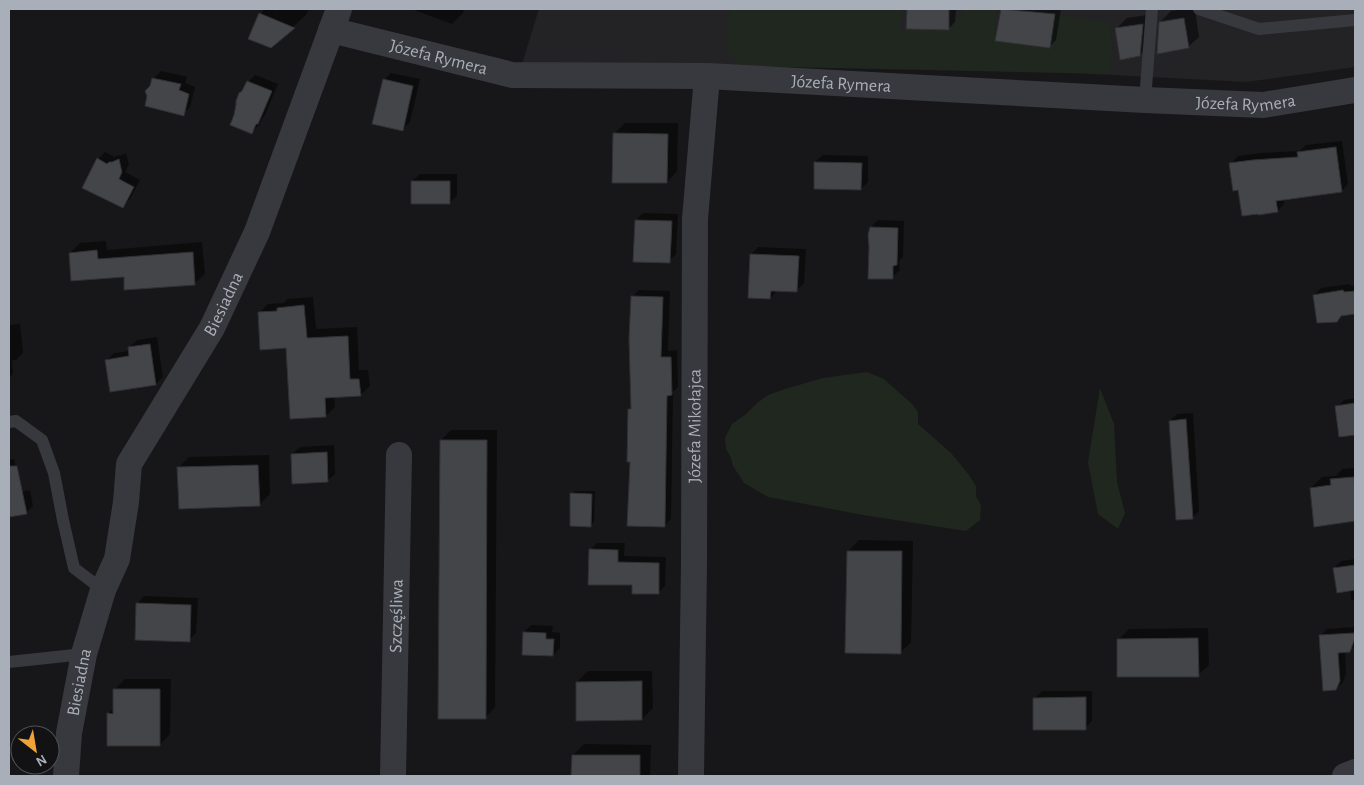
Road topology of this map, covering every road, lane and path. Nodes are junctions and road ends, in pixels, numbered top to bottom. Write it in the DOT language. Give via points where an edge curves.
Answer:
graph roads {
  1 [pos="1152,9"];
  2 [pos="1199,9"];
  3 [pos="335,19"];
  4 [pos="1355,20"];
  5 [pos="707,76"];
  6 [pos="1355,90"];
  7 [pos="1145,100"];
  8 [pos="9,422"];
  9 [pos="399,455"];
  10 [pos="103,590"];
  11 [pos="84,654"];
  12 [pos="9,662"];
  13 [pos="1355,772"];
  14 [pos="66,776"];
  15 [pos="393,776"];
  16 [pos="691,776"];
  17 [pos="1345,776"];
  1 -- 7 [label="lane"];
  2 -- 4 [label="lane" via="1260,29"];
  3 -- 5 [label="street, Józefa Rymera" via="512,75"];
  3 -- 10 [label="street, Biesiadna" via="253,241 212,328 129,464 117,559"];
  5 -- 7 [label="street, Józefa Rymera"];
  5 -- 16 [label="street, Józefa Mikołajca" via="694,219"];
  6 -- 7 [label="street, Józefa Rymera" via="1263,104"];
  8 -- 10 [label="lane" via="16,421 42,440 54,473 74,568"];
  9 -- 15 [label="street, Szczęśliwa"];
  10 -- 11 [label="street, Biesiadna"];
  11 -- 12 [label="lane"];
  11 -- 14 [label="street, Biesiadna" via="69,733"];
  13 -- 17 [label="street"];
}
